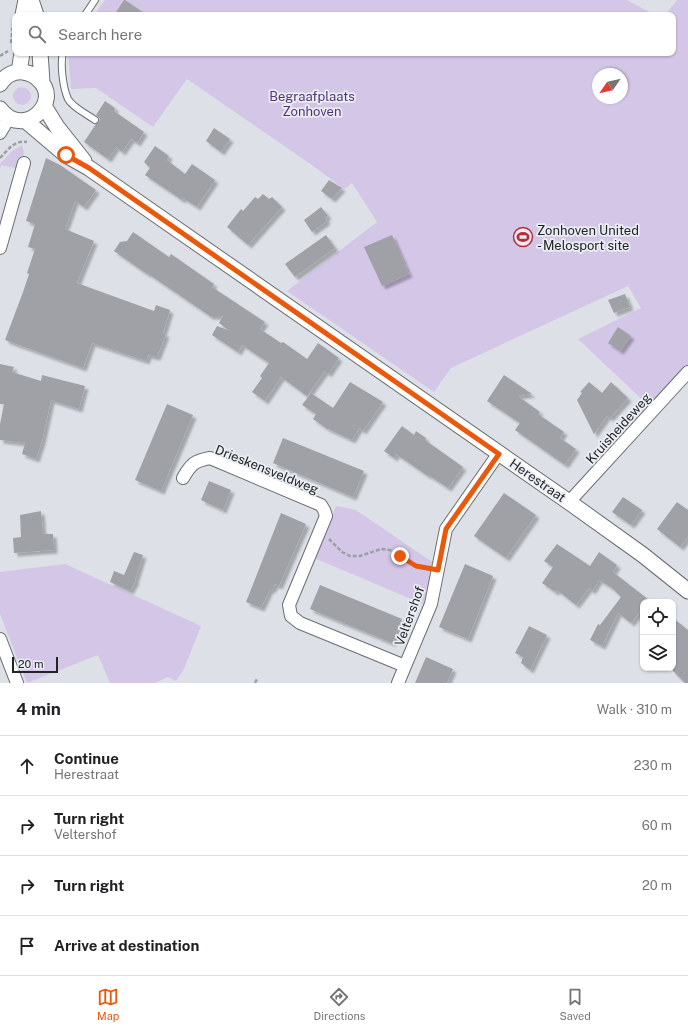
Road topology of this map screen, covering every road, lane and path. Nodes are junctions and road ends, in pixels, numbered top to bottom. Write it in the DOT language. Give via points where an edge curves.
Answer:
graph roads {
  1 [pos="26,0"];
  2 [pos="31,0"];
  3 [pos="95,0"];
  4 [pos="21,12"];
  5 [pos="35,12"];
  6 [pos="86,12"];
  7 [pos="12,45"];
  8 [pos="0,56"];
  9 [pos="20,56"];
  10 [pos="40,56"];
  11 [pos="62,56"];
  12 [pos="6,77"];
  13 [pos="42,82"];
  14 [pos="44,106"];
  15 [pos="5,113"];
  16 [pos="95,120"];
  17 [pos="26,121"];
  18 [pos="0,133"];
  19 [pos="30,143"];
  20 [pos="0,158"];
  21 [pos="24,162"];
  22 [pos="89,168"];
  23 [pos="0,248"];
  24 [pos="688,372"];
  25 [pos="499,454"];
  26 [pos="183,478"];
  27 [pos="569,502"];
  28 [pos="319,534"];
  29 [pos="438,570"];
  30 [pos="688,591"];
  31 [pos="0,639"];
  32 [pos="405,666"];
  33 [pos="257,679"];
  34 [pos="17,683"];
  35 [pos="255,683"];
  36 [pos="398,683"];
  1 -- 4 [label="street"];
  2 -- 5 [label="street"];
  3 -- 6 [label="lane"];
  7 -- 8 [label="path" via="11,49"];
  9 -- 12 [label="street"];
  10 -- 13 [label="street"];
  11 -- 16 [label="lane" via="62,77 68,100"];
  12 -- 13 [label="street" via="32,74"];
  13 -- 14 [label="street" via="46,98"];
  14 -- 17 [label="street" via="34,118"];
  14 -- 22 [label="street, Herestraat" via="56,127"];
  15 -- 17 [label="street" via="15,120"];
  15 -- 18 [label="street"];
  17 -- 22 [label="street, Herestraat" via="66,155"];
  19 -- 20 [label="path" via="12,144"];
  21 -- 23 [label="street"];
  22 -- 25 [label="street, Herestraat"];
  24 -- 27 [label="street, Kruisheideweg"];
  25 -- 27 [label="street, Herestraat"];
  25 -- 29 [label="street, Veltershof" via="446,529"];
  26 -- 28 [label="street, Drieskensveldweg" via="190,465 210,458 321,506 326,516"];
  27 -- 30 [label="street, Herestraat" via="643,554"];
  28 -- 29 [label="path" via="331,540 342,552 350,556 360,556 381,549 390,550 416,566"];
  28 -- 32 [label="street, Drieskensveldweg" via="289,605 291,616 300,623"];
  29 -- 32 [label="street, Veltershof" via="431,604"];
  31 -- 34 [label="street"];
  32 -- 36 [label="street, Veltershof"];
  33 -- 35 [label="path"];
}
